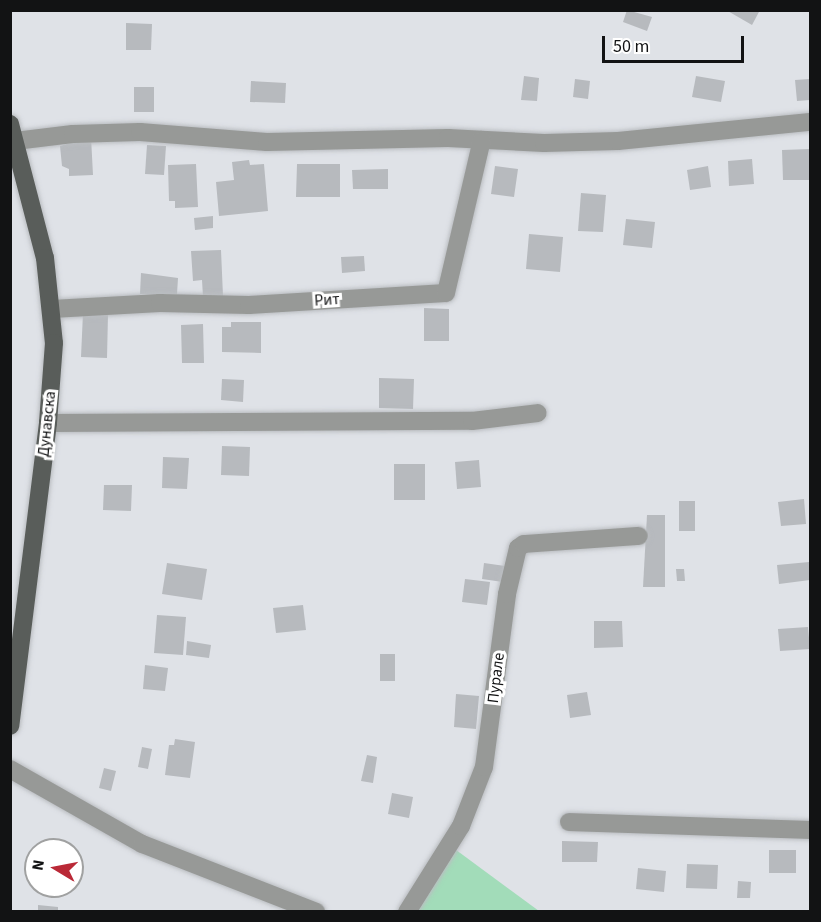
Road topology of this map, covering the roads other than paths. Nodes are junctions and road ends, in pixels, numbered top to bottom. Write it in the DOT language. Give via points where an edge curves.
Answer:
graph roads {
  1 [pos="810,122"];
  2 [pos="13,133"];
  3 [pos="482,140"];
  4 [pos="52,309"];
  5 [pos="538,413"];
  6 [pos="48,423"];
  7 [pos="639,536"];
  8 [pos="10,726"];
  9 [pos="10,769"];
  10 [pos="569,822"];
  11 [pos="810,830"];
  12 [pos="316,912"];
  13 [pos="407,912"];
  1 -- 3 [label="street" via="618,141"];
  2 -- 3 [label="street" via="140,132 267,142"];
  2 -- 4 [label="main road, Дунавска" via="43,249"];
  3 -- 4 [label="street, Рит" via="446,293 249,305 160,303"];
  4 -- 6 [label="main road, Дунавска"];
  5 -- 6 [label="street" via="472,421"];
  6 -- 8 [label="main road, Дунавска"];
  7 -- 13 [label="street, Пурале" via="524,544 518,548 507,594 484,767 460,826"];
  9 -- 12 [label="street" via="142,844"];
  10 -- 11 [label="street"];
}
